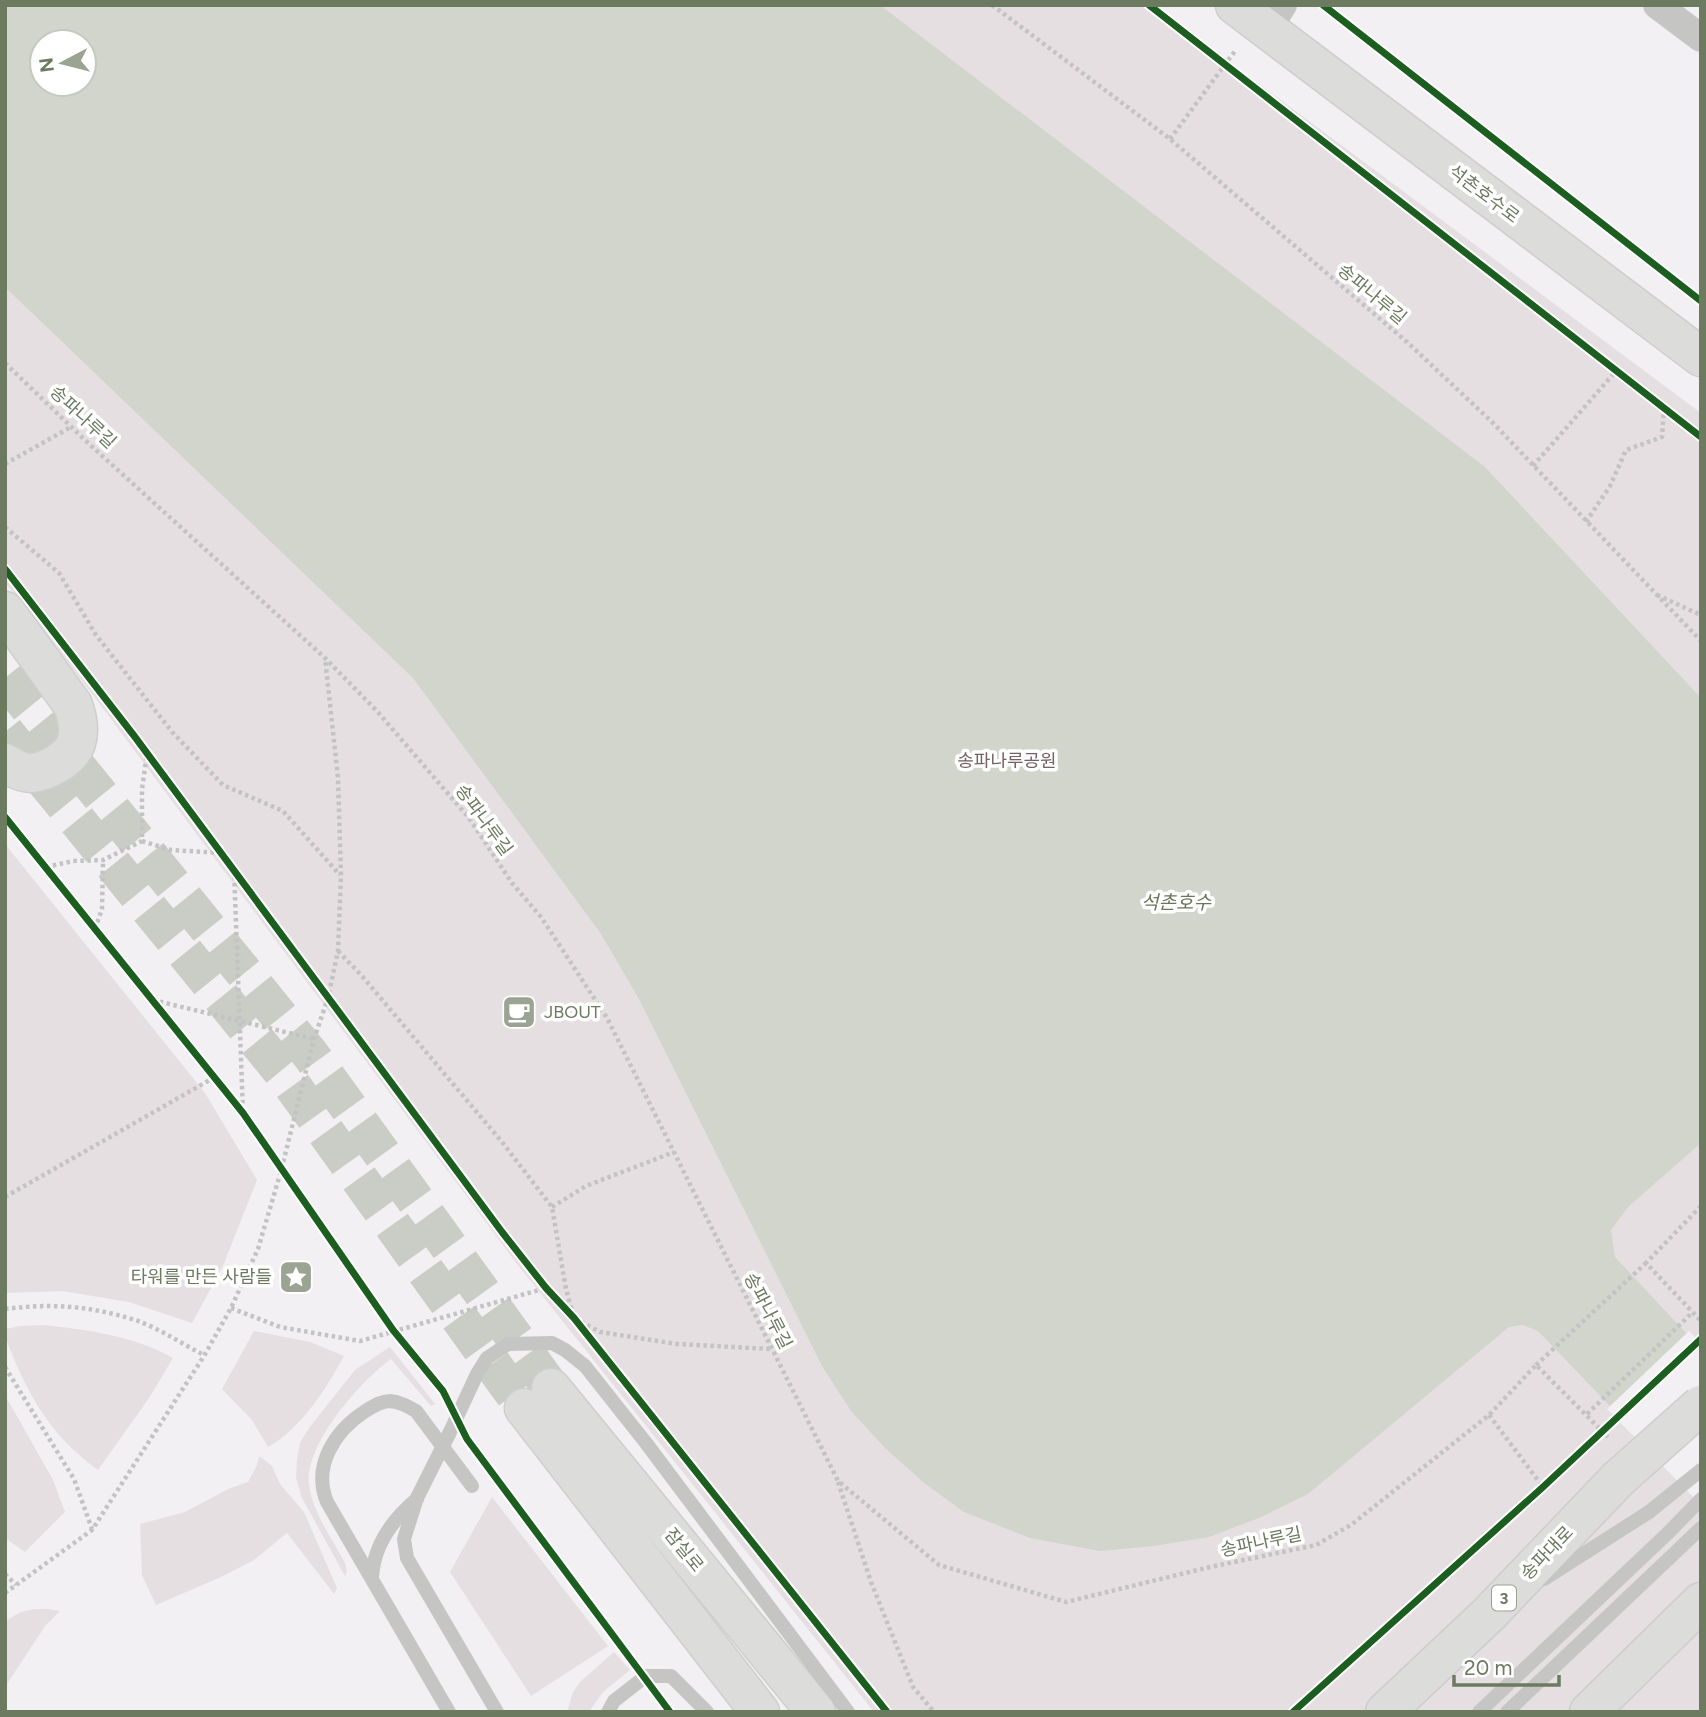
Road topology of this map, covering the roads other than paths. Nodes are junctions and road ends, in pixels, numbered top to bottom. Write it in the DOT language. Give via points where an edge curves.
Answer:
graph roads {
  1 [pos="1235,5"];
  2 [pos="1657,5"];
  3 [pos="1275,18"];
  4 [pos="1701,38"];
  5 [pos="1701,357"];
  6 [pos="5,611"];
  7 [pos="5,763"];
  8 [pos="1701,1405"];
  9 [pos="1701,1470"];
  10 [pos="472,1486"];
  11 [pos="417,1499"];
  12 [pos="1701,1499"];
  13 [pos="1701,1528"];
  14 [pos="372,1577"];
  15 [pos="1701,1602"];
  16 [pos="1489,1614"];
  17 [pos="449,1712"];
  18 [pos="497,1712"];
  19 [pos="608,1712"];
  20 [pos="707,1712"];
  21 [pos="760,1712"];
  22 [pos="816,1712"];
  23 [pos="848,1712"];
  24 [pos="1385,1712"];
  25 [pos="1479,1712"];
  26 [pos="1507,1712"];
  27 [pos="1589,1712"];
  1 -- 3 [label="street, 석촌호수로"];
  2 -- 4 [label="street"];
  3 -- 5 [label="street, 석촌호수로"];
  6 -- 7 [label="street" via="73,705 77,729 76,744 56,764 33,773"];
  8 -- 16 [label="street, 송파대로 / 3, bridge" via="1616,1462"];
  9 -- 16 [label="lane, bridge" via="1649,1511"];
  10 -- 14 [label="lane" via="416,1411 403,1404 379,1403 337,1435 322,1472 324,1495"];
  11 -- 14 [label="lane" via="384,1537"];
  11 -- 18 [label="lane" via="404,1539 407,1558"];
  11 -- 23 [label="lane, bridge" via="488,1358 508,1344 552,1343 585,1366"];
  12 -- 25 [label="lane, bridge"];
  13 -- 26 [label="lane, bridge"];
  14 -- 17 [label="lane"];
  15 -- 27 [label="street"];
  16 -- 24 [label="street, 송파대로 / 3"];
  19 -- 20 [label="lane" via="614,1700 646,1676 671,1676"];
  21 -- 22 [label="street, 잠실로" via="538,1398"];
}
